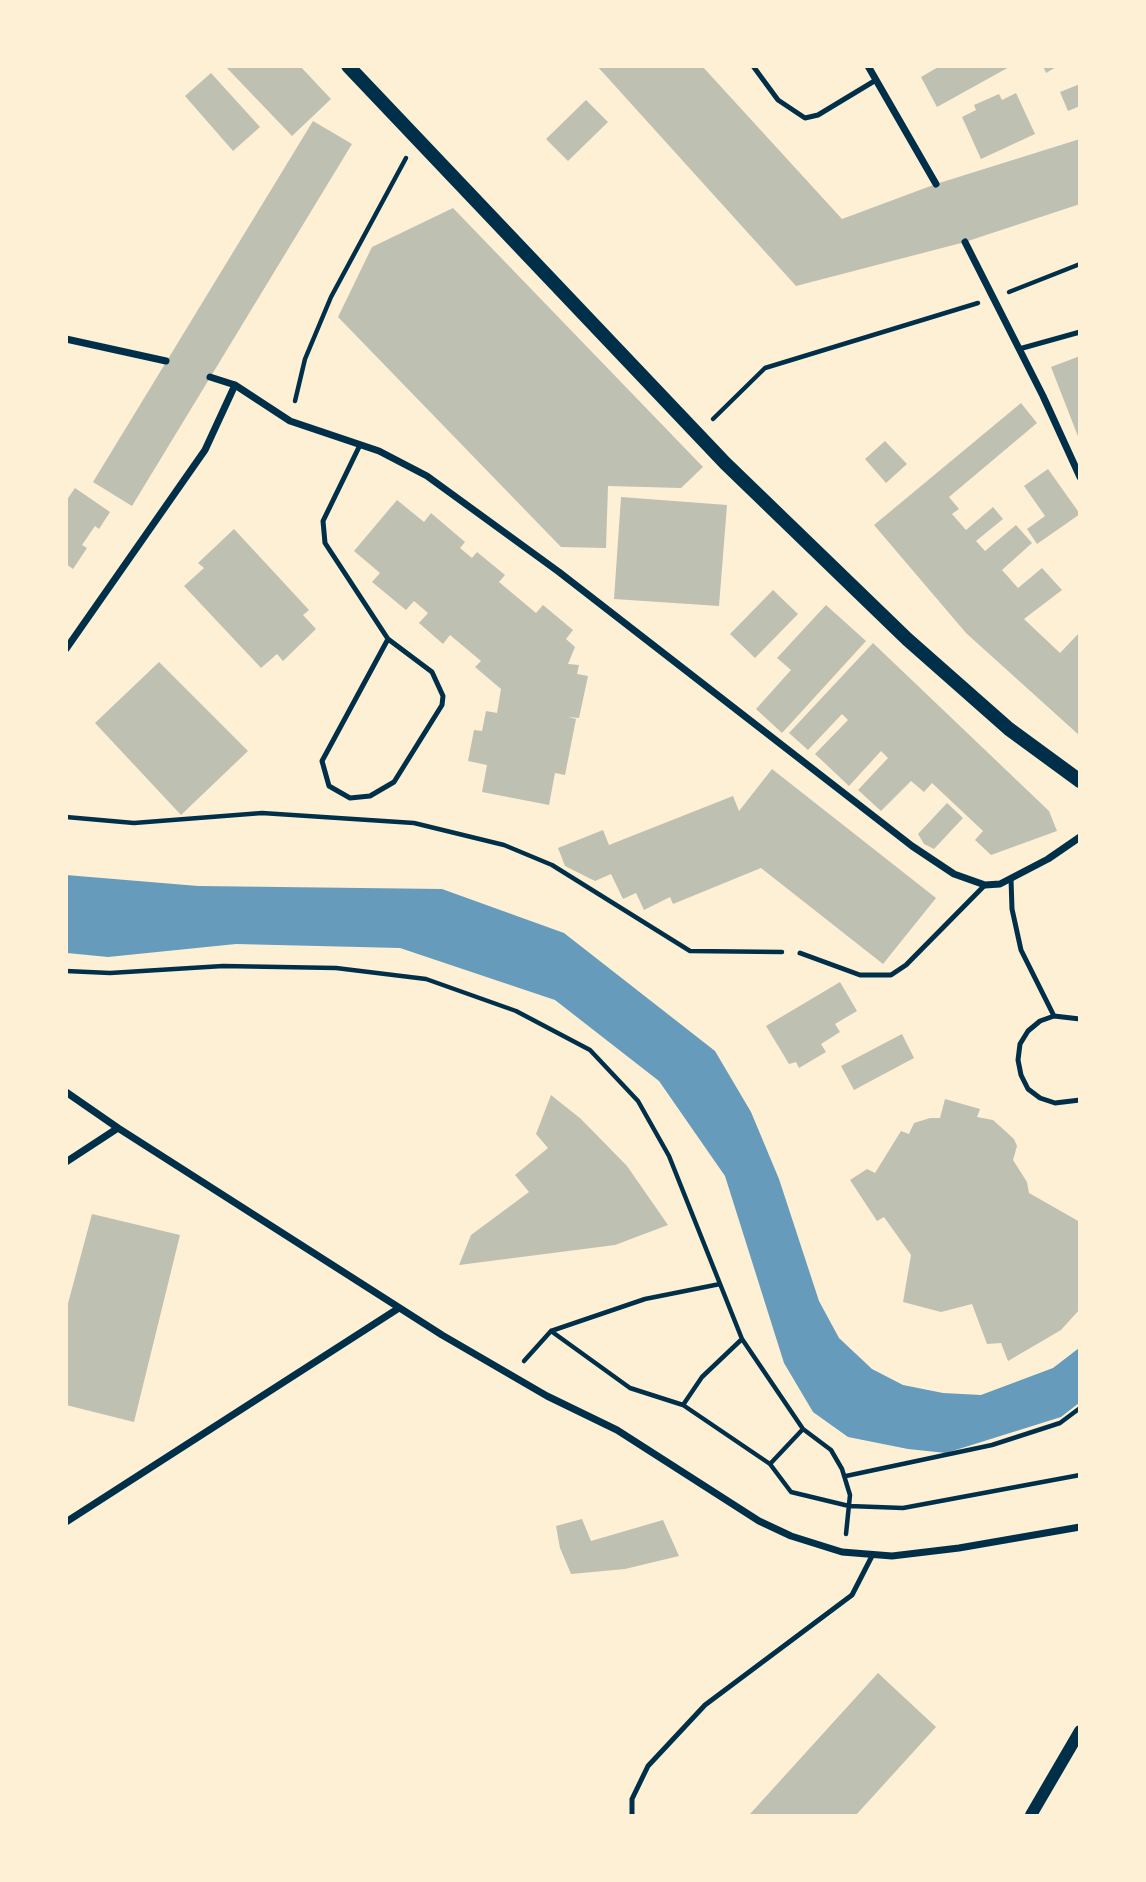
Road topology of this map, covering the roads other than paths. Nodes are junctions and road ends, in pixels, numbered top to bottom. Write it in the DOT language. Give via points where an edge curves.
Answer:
graph roads {
  1 [pos="348,66"];
  2 [pos="753,66"];
  3 [pos="868,66"];
  4 [pos="876,80"];
  5 [pos="936,184"];
  6 [pos="965,242"];
  7 [pos="1080,332"];
  8 [pos="66,339"];
  9 [pos="1019,349"];
  10 [pos="166,361"];
  11 [pos="211,377"];
  12 [pos="235,385"];
  13 [pos="360,445"];
  14 [pos="1080,477"];
  15 [pos="388,639"];
  16 [pos="66,649"];
  17 [pos="1080,781"];
  18 [pos="1080,837"];
  19 [pos="1011,879"];
  20 [pos="985,885"];
  21 [pos="800,953"];
  22 [pos="1055,1016"];
  23 [pos="1080,1019"];
  24 [pos="66,1092"];
  25 [pos="1080,1100"];
  26 [pos="118,1128"];
  27 [pos="66,1162"];
  28 [pos="399,1308"];
  29 [pos="66,1522"];
  30 [pos="1080,1527"];
  31 [pos="872,1556"];
  32 [pos="1080,1731"];
  33 [pos="632,1815"];
  34 [pos="1031,1815"];
  1 -- 17 [label="main road" via="697,435 916,647 1009,729"];
  2 -- 4 [label="lane" via="778,100 805,118"];
  3 -- 4 [label="street"];
  4 -- 5 [label="street"];
  6 -- 9 [label="street"];
  7 -- 9 [label="lane"];
  8 -- 10 [label="street"];
  9 -- 14 [label="street"];
  11 -- 12 [label="street"];
  12 -- 13 [label="street" via="290,421"];
  12 -- 16 [label="street" via="205,450"];
  13 -- 15 [label="lane" via="323,521 323,532 330,554"];
  13 -- 20 [label="street" via="404,462 452,493 922,854 954,874"];
  15 -- 15 [label="lane" via="432,672 441,688 442,705 394,782 370,796 351,798 329,786 322,761"];
  18 -- 19 [label="street"];
  19 -- 20 [label="street"];
  19 -- 22 [label="lane" via="1021,950"];
  20 -- 21 [label="lane" via="891,975 860,975"];
  22 -- 23 [label="lane"];
  22 -- 25 [label="lane" via="1028,1031 1020,1045 1021,1075 1040,1098 1055,1103"];
  24 -- 26 [label="street"];
  26 -- 27 [label="street"];
  26 -- 28 [label="street"];
  28 -- 29 [label="street"];
  28 -- 31 [label="street" via="511,1375 617,1430 759,1521 814,1545"];
  30 -- 31 [label="street" via="959,1548"];
  31 -- 33 [label="lane" via="852,1595 705,1705 648,1766 632,1799"];
  32 -- 34 [label="street"];
}
